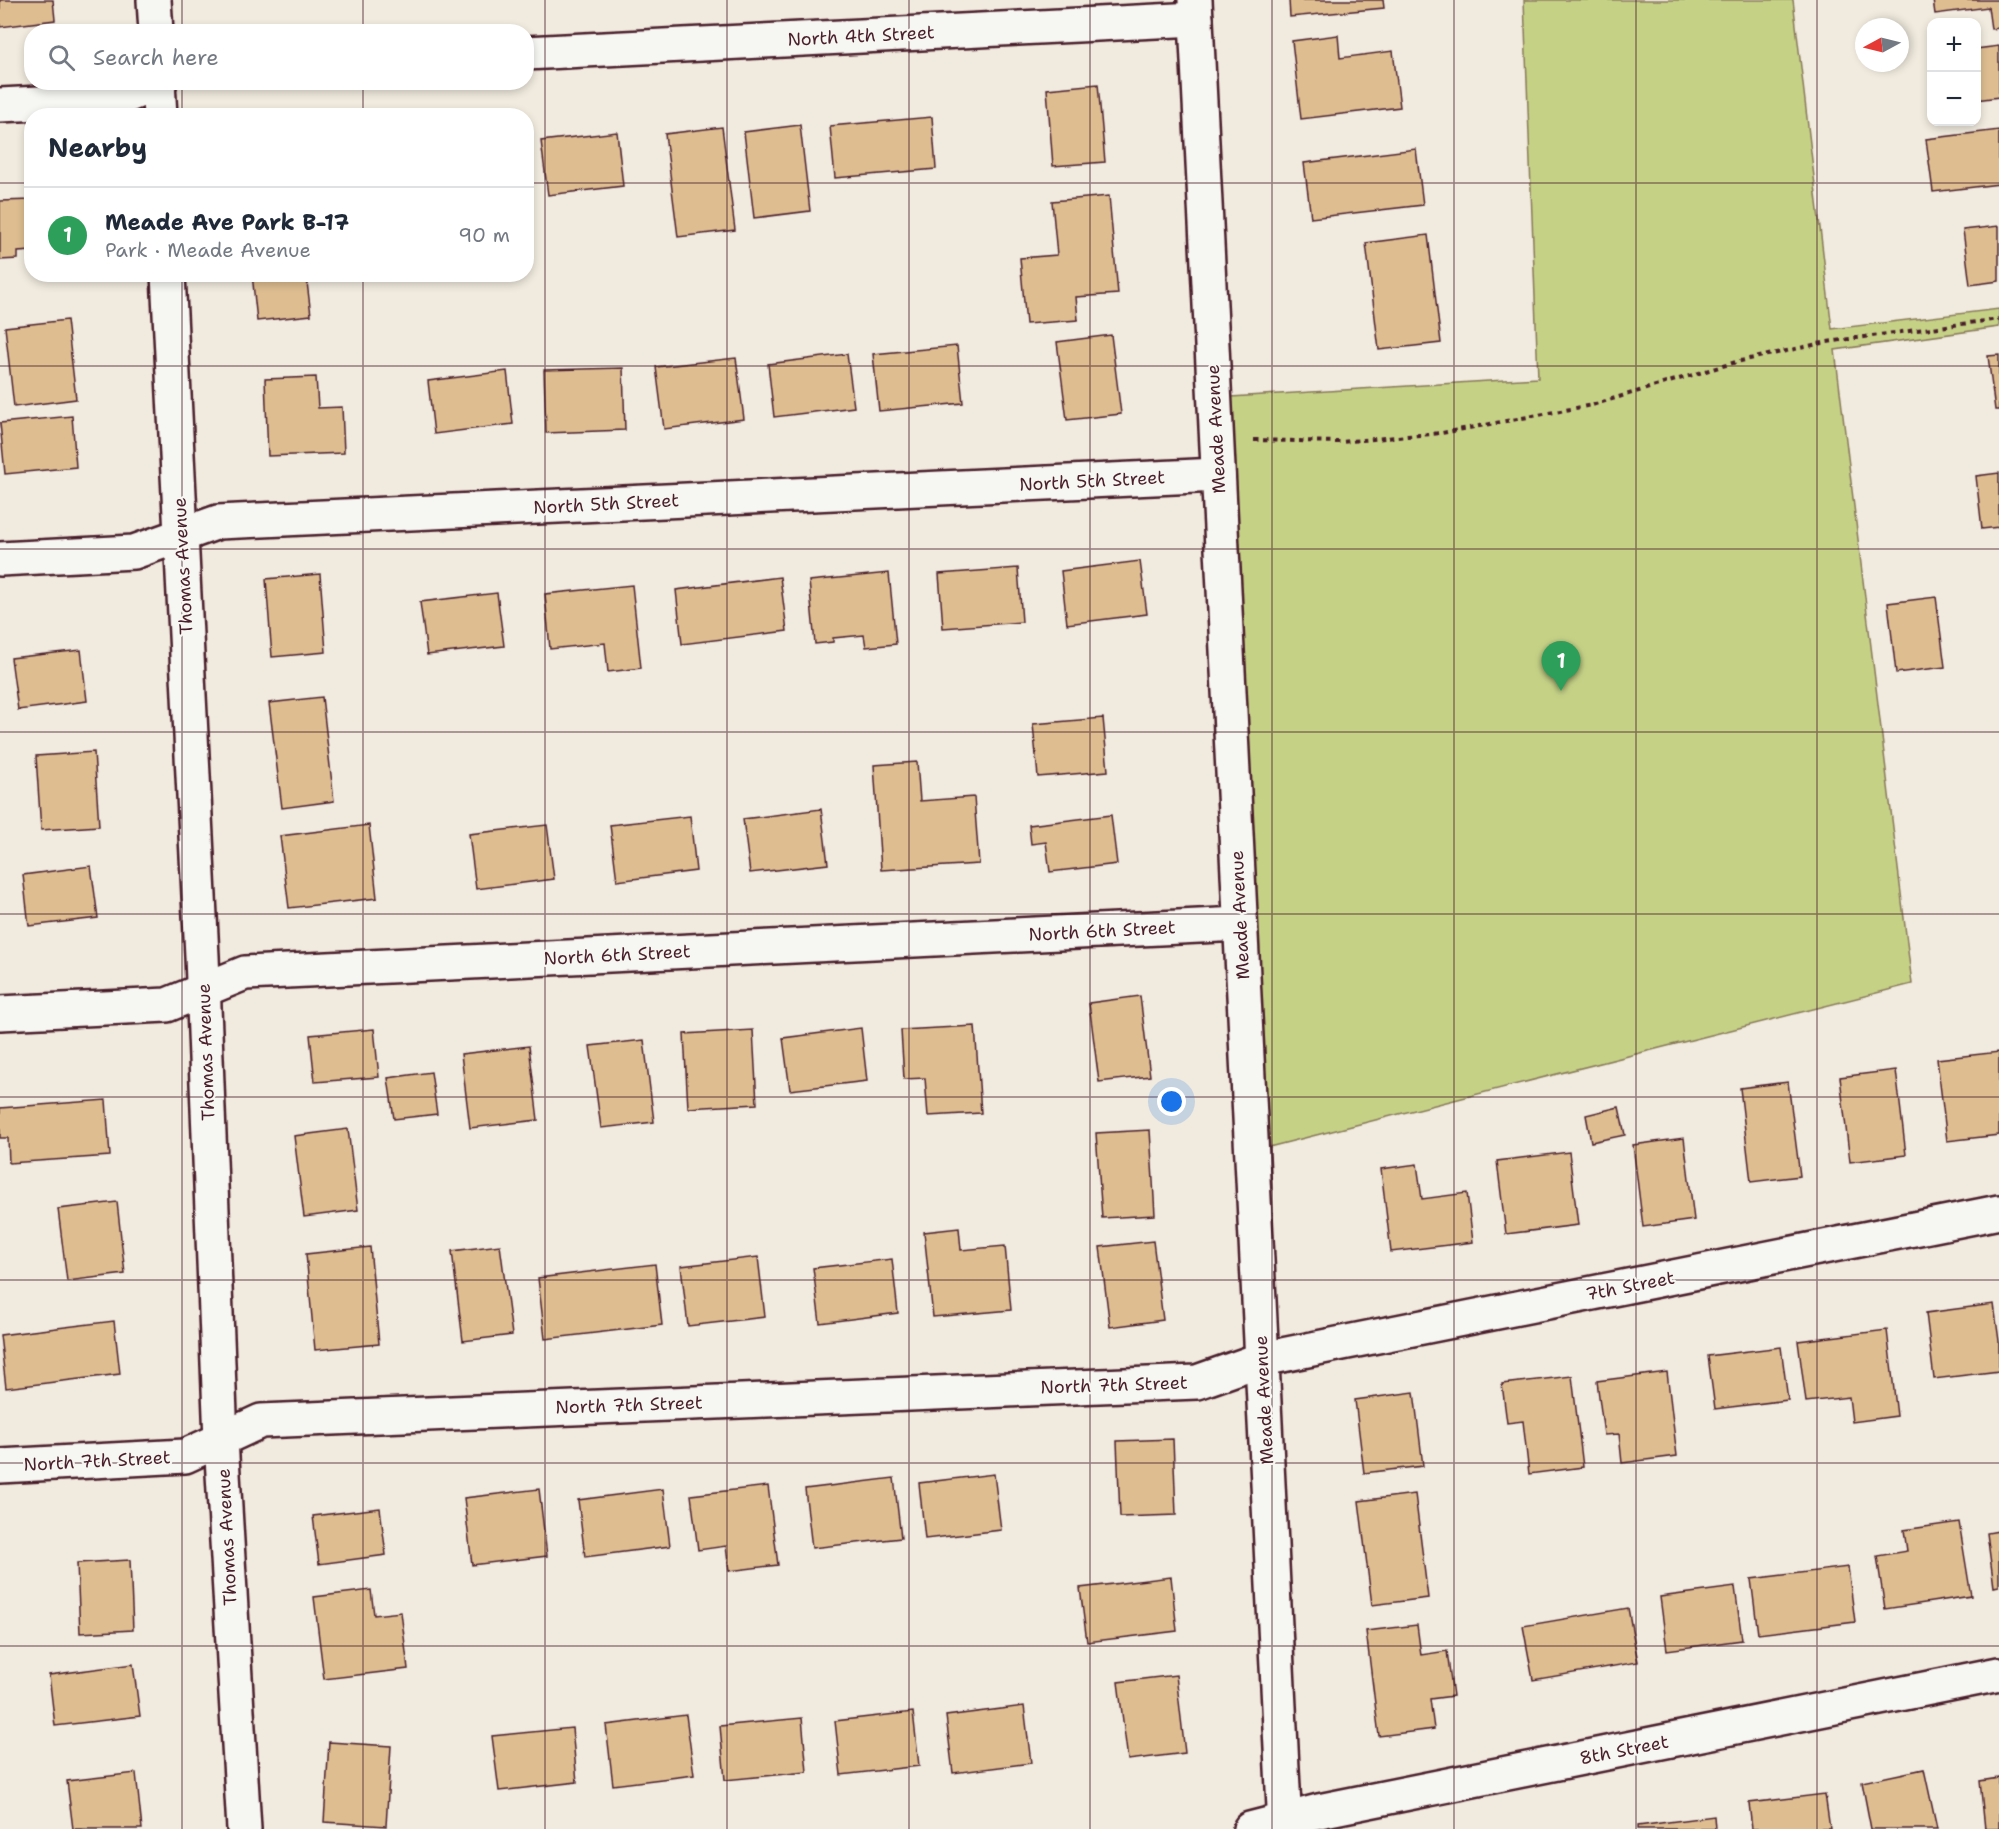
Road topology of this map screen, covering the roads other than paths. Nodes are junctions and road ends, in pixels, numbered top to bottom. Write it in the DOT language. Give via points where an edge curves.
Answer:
graph roads {
  1 [pos="154,0"];
  2 [pos="1196,9"];
  3 [pos="156,24"];
  4 [pos="534,52"];
  5 [pos="141,90"];
  6 [pos="159,90"];
  7 [pos="0,105"];
  8 [pos="160,108"];
  9 [pos="168,282"];
  10 [pos="1218,475"];
  11 [pos="181,534"];
  12 [pos="0,559"];
  13 [pos="1240,924"];
  14 [pos="203,990"];
  15 [pos="0,1013"];
  16 [pos="1999,1212"];
  17 [pos="1262,1359"];
  18 [pos="221,1440"];
  19 [pos="0,1466"];
  20 [pos="1999,1674"];
  21 [pos="1284,1824"];
  22 [pos="244,1829"];
  23 [pos="1250,1829"];
  1 -- 3 [label="street"];
  2 -- 4 [label="street, North 4th Street"];
  2 -- 10 [label="street, Meade Avenue"];
  5 -- 7 [label="street" via="118,99"];
  6 -- 8 [label="street"];
  9 -- 11 [label="street, Thomas Avenue"];
  10 -- 11 [label="street, North 5th Street" via="218,522"];
  10 -- 13 [label="street, Meade Avenue"];
  11 -- 12 [label="street, North 5th Street" via="134,552"];
  11 -- 14 [label="street, Thomas Avenue"];
  13 -- 14 [label="street, North 6th Street" via="245,973"];
  13 -- 17 [label="street, Meade Avenue"];
  14 -- 15 [label="street, North 6th Street" via="167,1005"];
  14 -- 18 [label="street, Thomas Avenue"];
  16 -- 17 [label="street, 7th Street"];
  17 -- 18 [label="street, North 7th Street" via="1197,1382 261,1421"];
  17 -- 21 [label="street, Meade Avenue"];
  18 -- 19 [label="street, North 7th Street" via="185,1456"];
  18 -- 22 [label="street, Thomas Avenue"];
  20 -- 21 [label="street, 8th Street"];
  21 -- 23 [label="street, 8th Street"];
}
